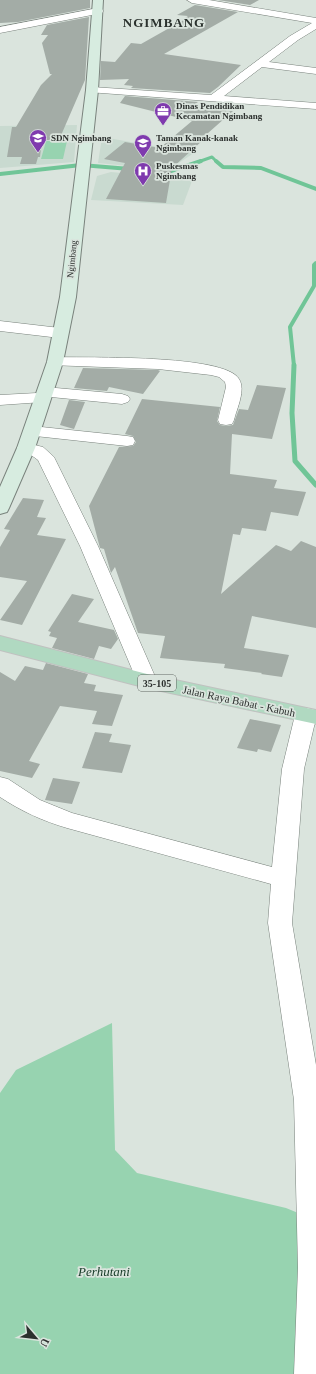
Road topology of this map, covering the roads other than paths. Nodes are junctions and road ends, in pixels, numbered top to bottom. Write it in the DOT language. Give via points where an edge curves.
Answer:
graph roads {
  1 [pos="192,0"];
  2 [pos="98,6"];
  3 [pos="316,20"];
  4 [pos="316,25"];
  5 [pos="0,30"];
  6 [pos="261,64"];
  7 [pos="316,71"];
  8 [pos="92,90"];
  9 [pos="214,98"];
  10 [pos="316,106"];
  11 [pos="0,326"];
  12 [pos="60,333"];
  13 [pos="55,362"];
  14 [pos="44,395"];
  15 [pos="122,398"];
  16 [pos="0,400"];
  17 [pos="226,420"];
  18 [pos="29,439"];
  19 [pos="127,441"];
  20 [pos="0,508"];
  21 [pos="0,643"];
  22 [pos="147,681"];
  23 [pos="311,716"];
  24 [pos="0,785"];
  25 [pos="282,878"];
  26 [pos="315,1270"];
  27 [pos="310,1374"];
  1 -- 3 [label="street"];
  2 -- 5 [label="street"];
  2 -- 8 [label="street, Ngimbang"];
  4 -- 6 [label="street" via="294,38"];
  6 -- 7 [label="street"];
  6 -- 9 [label="street"];
  8 -- 9 [label="street"];
  8 -- 12 [label="street, Ngimbang" via="68,297"];
  9 -- 10 [label="street"];
  11 -- 12 [label="street"];
  12 -- 13 [label="street, Ngimbang"];
  13 -- 14 [label="street, Ngimbang"];
  13 -- 17 [label="street" via="158,364 213,370 225,374 232,380 234,387"];
  14 -- 15 [label="street"];
  14 -- 16 [label="street"];
  14 -- 18 [label="street, Ngimbang"];
  18 -- 19 [label="street"];
  18 -- 20 [label="street, Ngimbang"];
  18 -- 22 [label="street" via="45,457 89,546"];
  21 -- 22 [label="main road, Jalan Raya Babat - Kabuh / 35-105"];
  22 -- 23 [label="main road, Jalan Raya Babat - Kabuh / 35-105"];
  23 -- 25 [label="street" via="293,769"];
  24 -- 25 [label="street" via="26,804 60,818"];
  25 -- 26 [label="street" via="280,923 308,1100"];
  26 -- 27 [label="street"];
}
